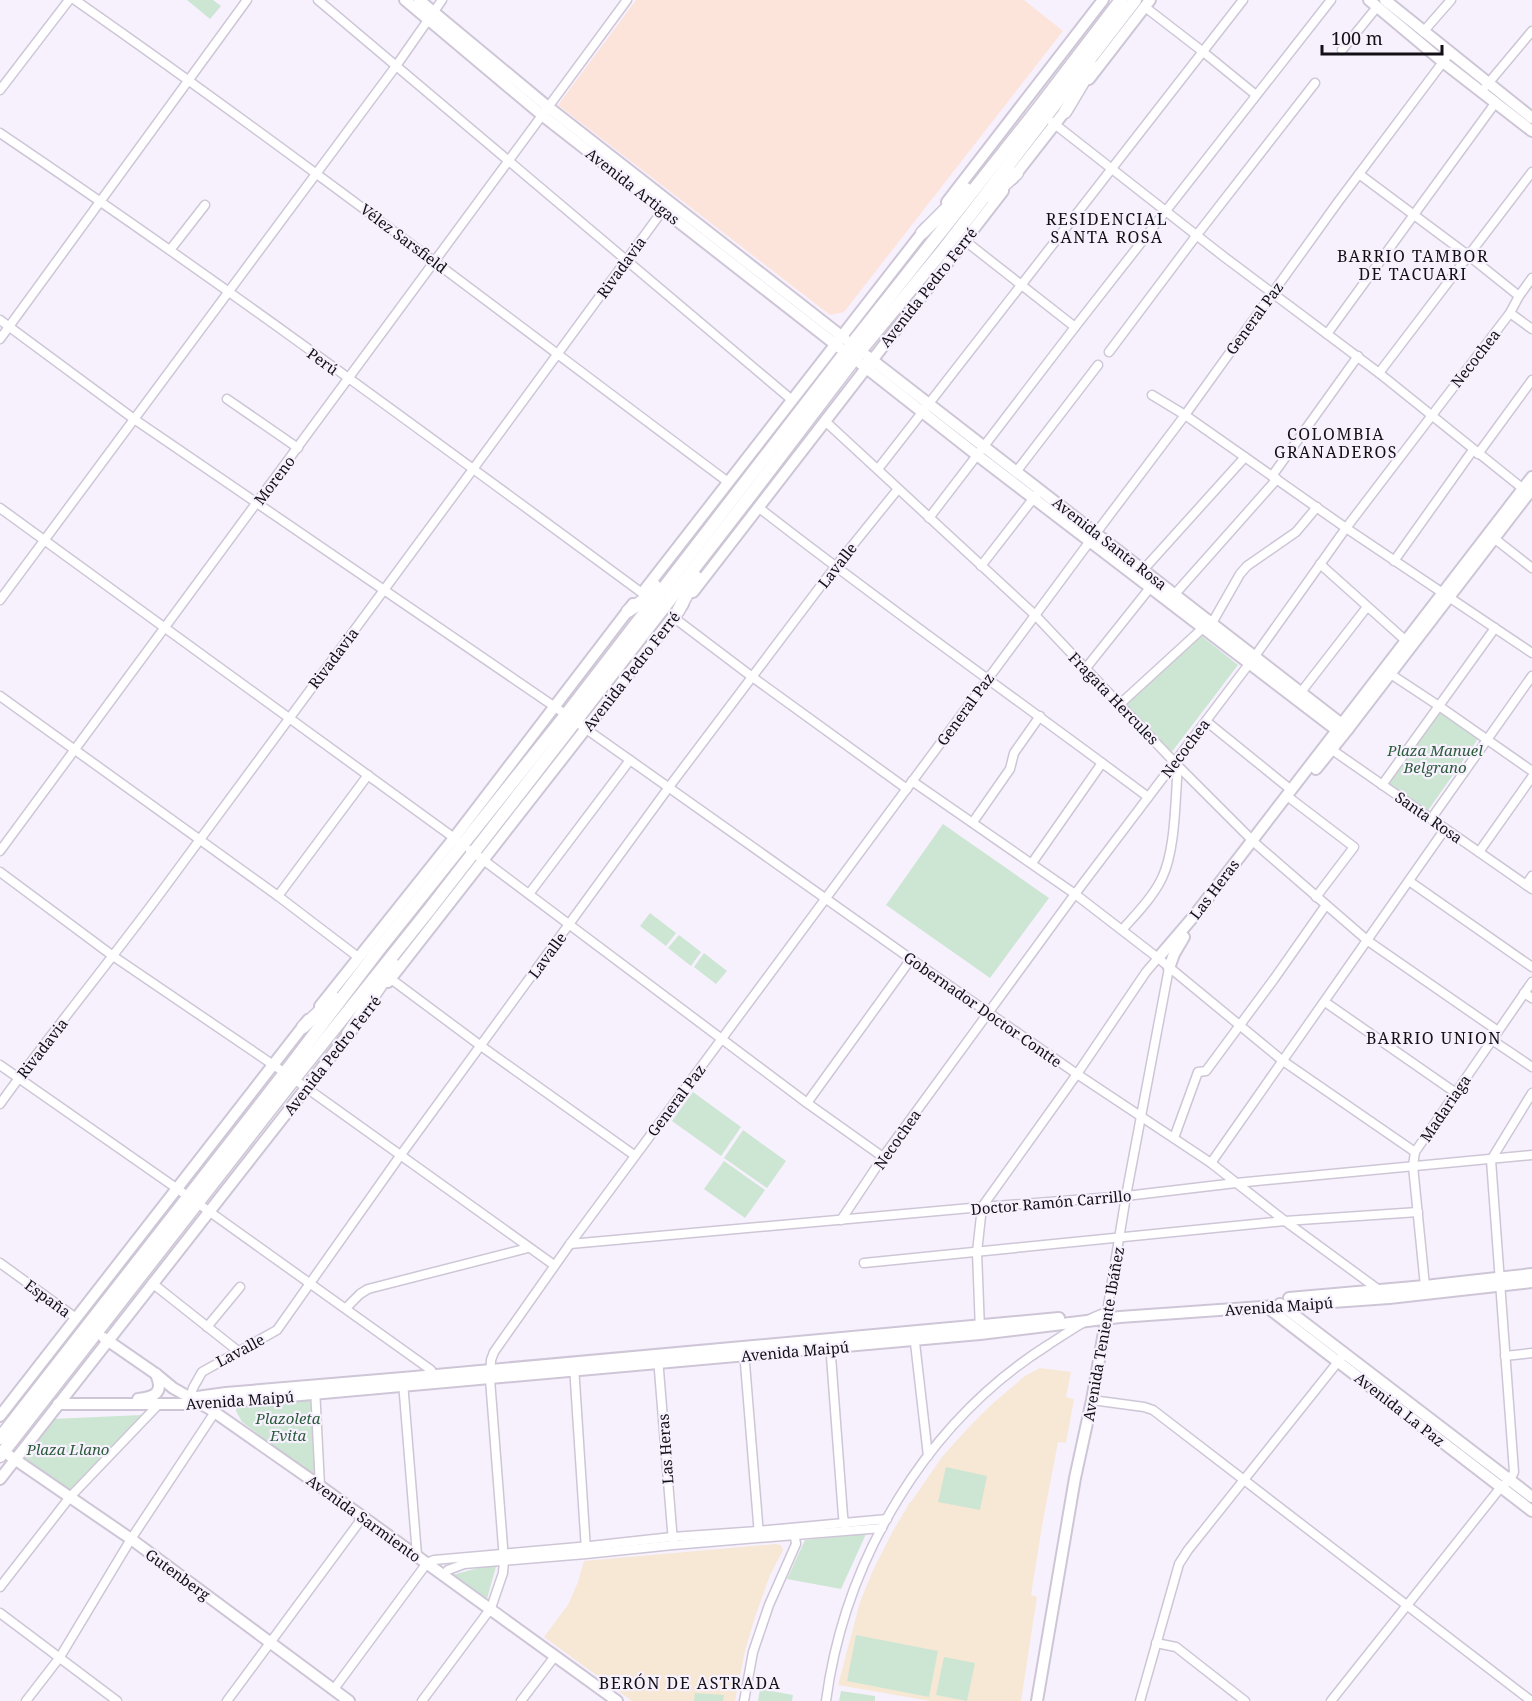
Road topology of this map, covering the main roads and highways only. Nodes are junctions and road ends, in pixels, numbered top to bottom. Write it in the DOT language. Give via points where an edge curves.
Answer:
graph roads {
  1 [pos="405,0"];
  2 [pos="419,0"];
  3 [pos="1103,0"];
  4 [pos="1121,0"];
  5 [pos="1143,2"];
  6 [pos="1377,2"];
  7 [pos="431,16"];
  8 [pos="1114,27"];
  9 [pos="1447,58"];
  10 [pos="1486,87"];
  11 [pos="545,111"];
  12 [pos="1065,112"];
  13 [pos="1046,117"];
  14 [pos="1532,118"];
  15 [pos="1532,131"];
  16 [pos="1009,146"];
  17 [pos="1017,173"];
  18 [pos="922,233"];
  19 [pos="944,249"];
  20 [pos="839,340"];
  21 [pos="853,351"];
  22 [pos="868,363"];
  23 [pos="980,451"];
  24 [pos="1532,477"];
  25 [pos="1528,491"];
  26 [pos="746,492"];
  27 [pos="1037,494"];
  28 [pos="1093,536"];
  29 [pos="1154,583"];
  30 [pos="1445,595"];
  31 [pos="628,611"];
  32 [pos="675,614"];
  33 [pos="1208,625"];
  34 [pos="1387,671"];
  35 [pos="1342,729"];
  36 [pos="1254,841"];
  37 [pos="463,845"];
  38 [pos="429,910"];
  39 [pos="376,953"];
  40 [pos="1158,958"];
  41 [pos="1169,968"];
  42 [pos="303,1027"];
  43 [pos="348,1034"];
  44 [pos="290,1076"];
  45 [pos="1532,1274"];
  46 [pos="1500,1281"];
  47 [pos="1532,1282"];
  48 [pos="1274,1304"];
  49 [pos="1107,1316"];
  50 [pos="86,1326"];
  51 [pos="980,1330"];
  52 [pos="107,1340"];
  53 [pos="156,1374"];
  54 [pos="315,1390"];
  55 [pos="189,1401"];
  56 [pos="58,1404"];
  57 [pos="93,1404"];
  58 [pos="201,1404"];
  59 [pos="0,1416"];
  60 [pos="0,1438"];
  61 [pos="1,1452"];
  62 [pos="15,1460"];
  63 [pos="0,1479"];
  64 [pos="1505,1484"];
  65 [pos="1532,1497"];
  66 [pos="1532,1511"];
  67 [pos="350,1701"];
  68 [pos="617,1701"];
  69 [pos="1037,1701"];
  1 -- 7 [label="main road, Avenida Artigas"];
  2 -- 7 [label="main road, Avenida Artigas"];
  3 -- 18 [label="main road, Avenida Pedro Ferré"];
  4 -- 13 [label="highway, Avenida Pedro Ferré"];
  5 -- 8 [label="highway, Avenida Pedro Ferré"];
  5 -- 12 [label="main road, Avenida Pedro Ferré"];
  6 -- 9 [label="main road"];
  6 -- 9 [label="main road" via="1423,32"];
  7 -- 11 [label="main road, Avenida Artigas"];
  8 -- 12 [label="highway"];
  8 -- 13 [label="highway, Avenida Pedro Ferré"];
  9 -- 10 [label="main road"];
  10 -- 14 [label="main road"];
  10 -- 15 [label="main road" via="1496,102"];
  11 -- 20 [label="main road, Avenida Artigas"];
  11 -- 20 [label="main road, Avenida Artigas" via="663,210"];
  12 -- 13 [label="main road, Avenida Pedro Ferré"];
  13 -- 16 [label="highway, Avenida Pedro Ferré"];
  13 -- 17 [label="main road, Avenida Pedro Ferré"];
  13 -- 19 [label="highway, Avenida Pedro Ferré"];
  16 -- 18 [label="highway"];
  16 -- 21 [label="highway, Avenida Pedro Ferré"];
  17 -- 19 [label="highway"];
  17 -- 22 [label="main road, Avenida Pedro Ferré"];
  18 -- 20 [label="main road, Avenida Pedro Ferré"];
  19 -- 21 [label="highway, Avenida Pedro Ferré"];
  20 -- 21 [label="main road, Avenida Artigas"];
  20 -- 31 [label="main road, Avenida Pedro Ferré"];
  21 -- 22 [label="main road, Avenida Artigas"];
  21 -- 26 [label="highway, Avenida Pedro Ferré"];
  22 -- 23 [label="main road, Avenida Santa Rosa"];
  22 -- 32 [label="main road, Avenida Pedro Ferré"];
  23 -- 27 [label="main road, Avenida Santa Rosa"];
  23 -- 27 [label="main road, Avenida Santa Rosa" via="1016,472"];
  24 -- 25 [label="main road, Las Heras"];
  25 -- 30 [label="main road, Las Heras"];
  26 -- 31 [label="highway" via="687,545 644,600"];
  26 -- 32 [label="highway"];
  26 -- 37 [label="highway, Avenida Pedro Ferré" via="570,718"];
  27 -- 28 [label="main road, Avenida Santa Rosa"];
  28 -- 29 [label="main road, Avenida Santa Rosa"];
  28 -- 29 [label="main road, Avenida Santa Rosa" via="1144,569"];
  29 -- 33 [label="main road, Avenida Santa Rosa"];
  29 -- 33 [label="main road, Avenida Santa Rosa" via="1176,594"];
  30 -- 34 [label="main road, Las Heras"];
  30 -- 34 [label="main road, Las Heras" via="1405,640"];
  31 -- 37 [label="main road, Avenida Pedro Ferré" via="555,707"];
  32 -- 43 [label="main road, Avenida Pedro Ferré"];
  33 -- 35 [label="main road, Avenida Santa Rosa"];
  34 -- 35 [label="main road, Las Heras"];
  35 -- 36 [label="main road, Las Heras"];
  36 -- 40 [label="main road, Las Heras"];
  36 -- 41 [label="main road, Las Heras" via="1184,938"];
  37 -- 38 [label="highway, Avenida Pedro Ferré"];
  37 -- 39 [label="highway, Avenida Pedro Ferré"];
  37 -- 42 [label="main road, Avenida Pedro Ferré" via="358,957"];
  38 -- 43 [label="highway"];
  38 -- 44 [label="highway, Avenida Pedro Ferré"];
  39 -- 42 [label="highway"];
  39 -- 44 [label="highway, Avenida Pedro Ferré"];
  42 -- 50 [label="main road, Avenida Pedro Ferré" via="178,1189"];
  43 -- 52 [label="main road, Avenida Pedro Ferré"];
  44 -- 50 [label="highway, Avenida Pedro Ferré" via="194,1200"];
  45 -- 46 [label="main road, Avenida Maipú"];
  46 -- 47 [label="main road, Avenida Maipú"];
  46 -- 48 [label="main road, Avenida Maipú" via="1379,1290"];
  46 -- 48 [label="main road, Avenida Maipú" via="1392,1298"];
  48 -- 49 [label="main road, Avenida Maipú"];
  48 -- 64 [label="main road, Avenida La Paz"];
  49 -- 51 [label="main road, Avenida Maipú"];
  49 -- 51 [label="main road, Avenida Maipú" via="1085,1322"];
  49 -- 69 [label="main road, Avenida Teniente Ibáñez"];
  50 -- 52 [label="main road, Avenida Sarmiento"];
  50 -- 59 [label="main road" via="29,1380"];
  50 -- 60 [label="highway"];
  50 -- 61 [label="highway"];
  51 -- 54 [label="main road, Avenida Maipú"];
  52 -- 53 [label="main road, Avenida Sarmiento"];
  52 -- 56 [label="main road, Avenida Pedro Ferré"];
  53 -- 55 [label="main road, Avenida Sarmiento"];
  53 -- 57 [label="main road" via="159,1386 154,1396"];
  54 -- 55 [label="main road, Avenida Maipú" via="226,1393"];
  54 -- 58 [label="main road, Avenida Maipú"];
  55 -- 57 [label="main road, Avenida Maipú"];
  55 -- 58 [label="main road, Avenida Sarmiento"];
  56 -- 57 [label="main road, Avenida Maipú"];
  56 -- 62 [label="main road, Avenida Pedro Ferré"];
  58 -- 68 [label="main road, Avenida Sarmiento"];
  61 -- 62 [label="main road, Gutenberg"];
  62 -- 63 [label="main road, Avenida Pedro Ferré"];
  62 -- 67 [label="main road, Gutenberg" via="130,1539"];
  64 -- 65 [label="main road, Avenida La Paz"];
  64 -- 66 [label="main road, Avenida La Paz"];
}
